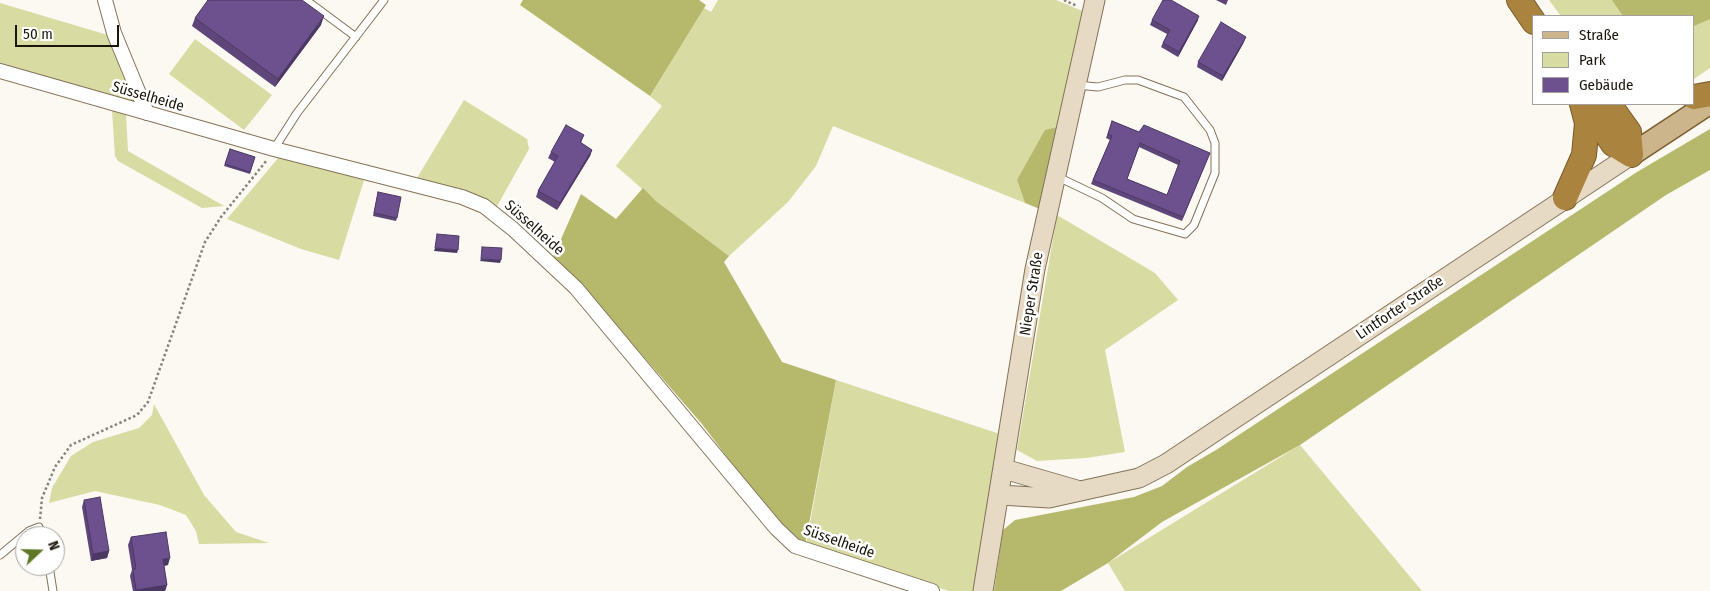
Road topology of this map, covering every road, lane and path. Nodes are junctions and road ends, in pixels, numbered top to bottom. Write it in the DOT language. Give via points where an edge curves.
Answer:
graph roads {
  1 [pos="105,0"];
  2 [pos="306,0"];
  3 [pos="384,0"];
  4 [pos="1095,0"];
  5 [pos="1518,0"];
  6 [pos="1528,0"];
  7 [pos="1539,15"];
  8 [pos="1532,19"];
  9 [pos="356,37"];
  10 [pos="0,71"];
  11 [pos="1076,86"];
  12 [pos="1710,94"];
  13 [pos="1695,97"];
  14 [pos="1710,103"];
  15 [pos="1582,105"];
  16 [pos="1588,105"];
  17 [pos="1610,105"];
  18 [pos="147,113"];
  19 [pos="274,149"];
  20 [pos="1631,155"];
  21 [pos="1055,176"];
  22 [pos="1565,198"];
  23 [pos="1004,469"];
  24 [pos="1080,491"];
  25 [pos="1000,495"];
  26 [pos="39,526"];
  27 [pos="15,543"];
  28 [pos="0,556"];
  29 [pos="51,576"];
  30 [pos="53,591"];
  31 [pos="932,591"];
  32 [pos="983,591"];
  1 -- 18 [label="street" via="114,33"];
  2 -- 9 [label="lane"];
  3 -- 9 [label="lane"];
  4 -- 11 [label="main road, Nieper Straße"];
  5 -- 8 [label="highway"];
  6 -- 7 [label="highway"];
  9 -- 19 [label="lane" via="297,113"];
  10 -- 18 [label="street, Süsselheide"];
  11 -- 21 [label="main road, Nieper Straße"];
  11 -- 21 [label="lane" via="1098,87 1138,80 1184,97 1210,130 1215,143 1215,174 1194,224 1185,234 1133,219 1102,198"];
  12 -- 13 [label="highway"];
  14 -- 20 [label="main road, Lintforter Straße"];
  15 -- 22 [label="highway" via="1587,123 1584,155"];
  16 -- 20 [label="highway" via="1613,144"];
  17 -- 20 [label="highway" via="1630,132"];
  18 -- 19 [label="street, Süsselheide"];
  19 -- 26 [label="path" via="264,166 221,217 206,242 148,402 137,415 71,444 55,467 42,498"];
  19 -- 31 [label="street, Süsselheide" via="462,197 484,206 576,288 776,528 795,546"];
  20 -- 22 [label="main road, Lintforter Straße"];
  21 -- 23 [label="main road, Nieper Straße" via="1035,270"];
  22 -- 24 [label="main road, Lintforter Straße" via="1166,464 1138,478"];
  23 -- 24 [label="main road, Lintforter Straße"];
  23 -- 25 [label="main road, Nieper Straße"];
  24 -- 25 [label="main road, Lintforter Straße" via="1048,498"];
  25 -- 32 [label="main road, Nieper Straße"];
  27 -- 28 [label="lane"];
  29 -- 30 [label="lane"];
}
